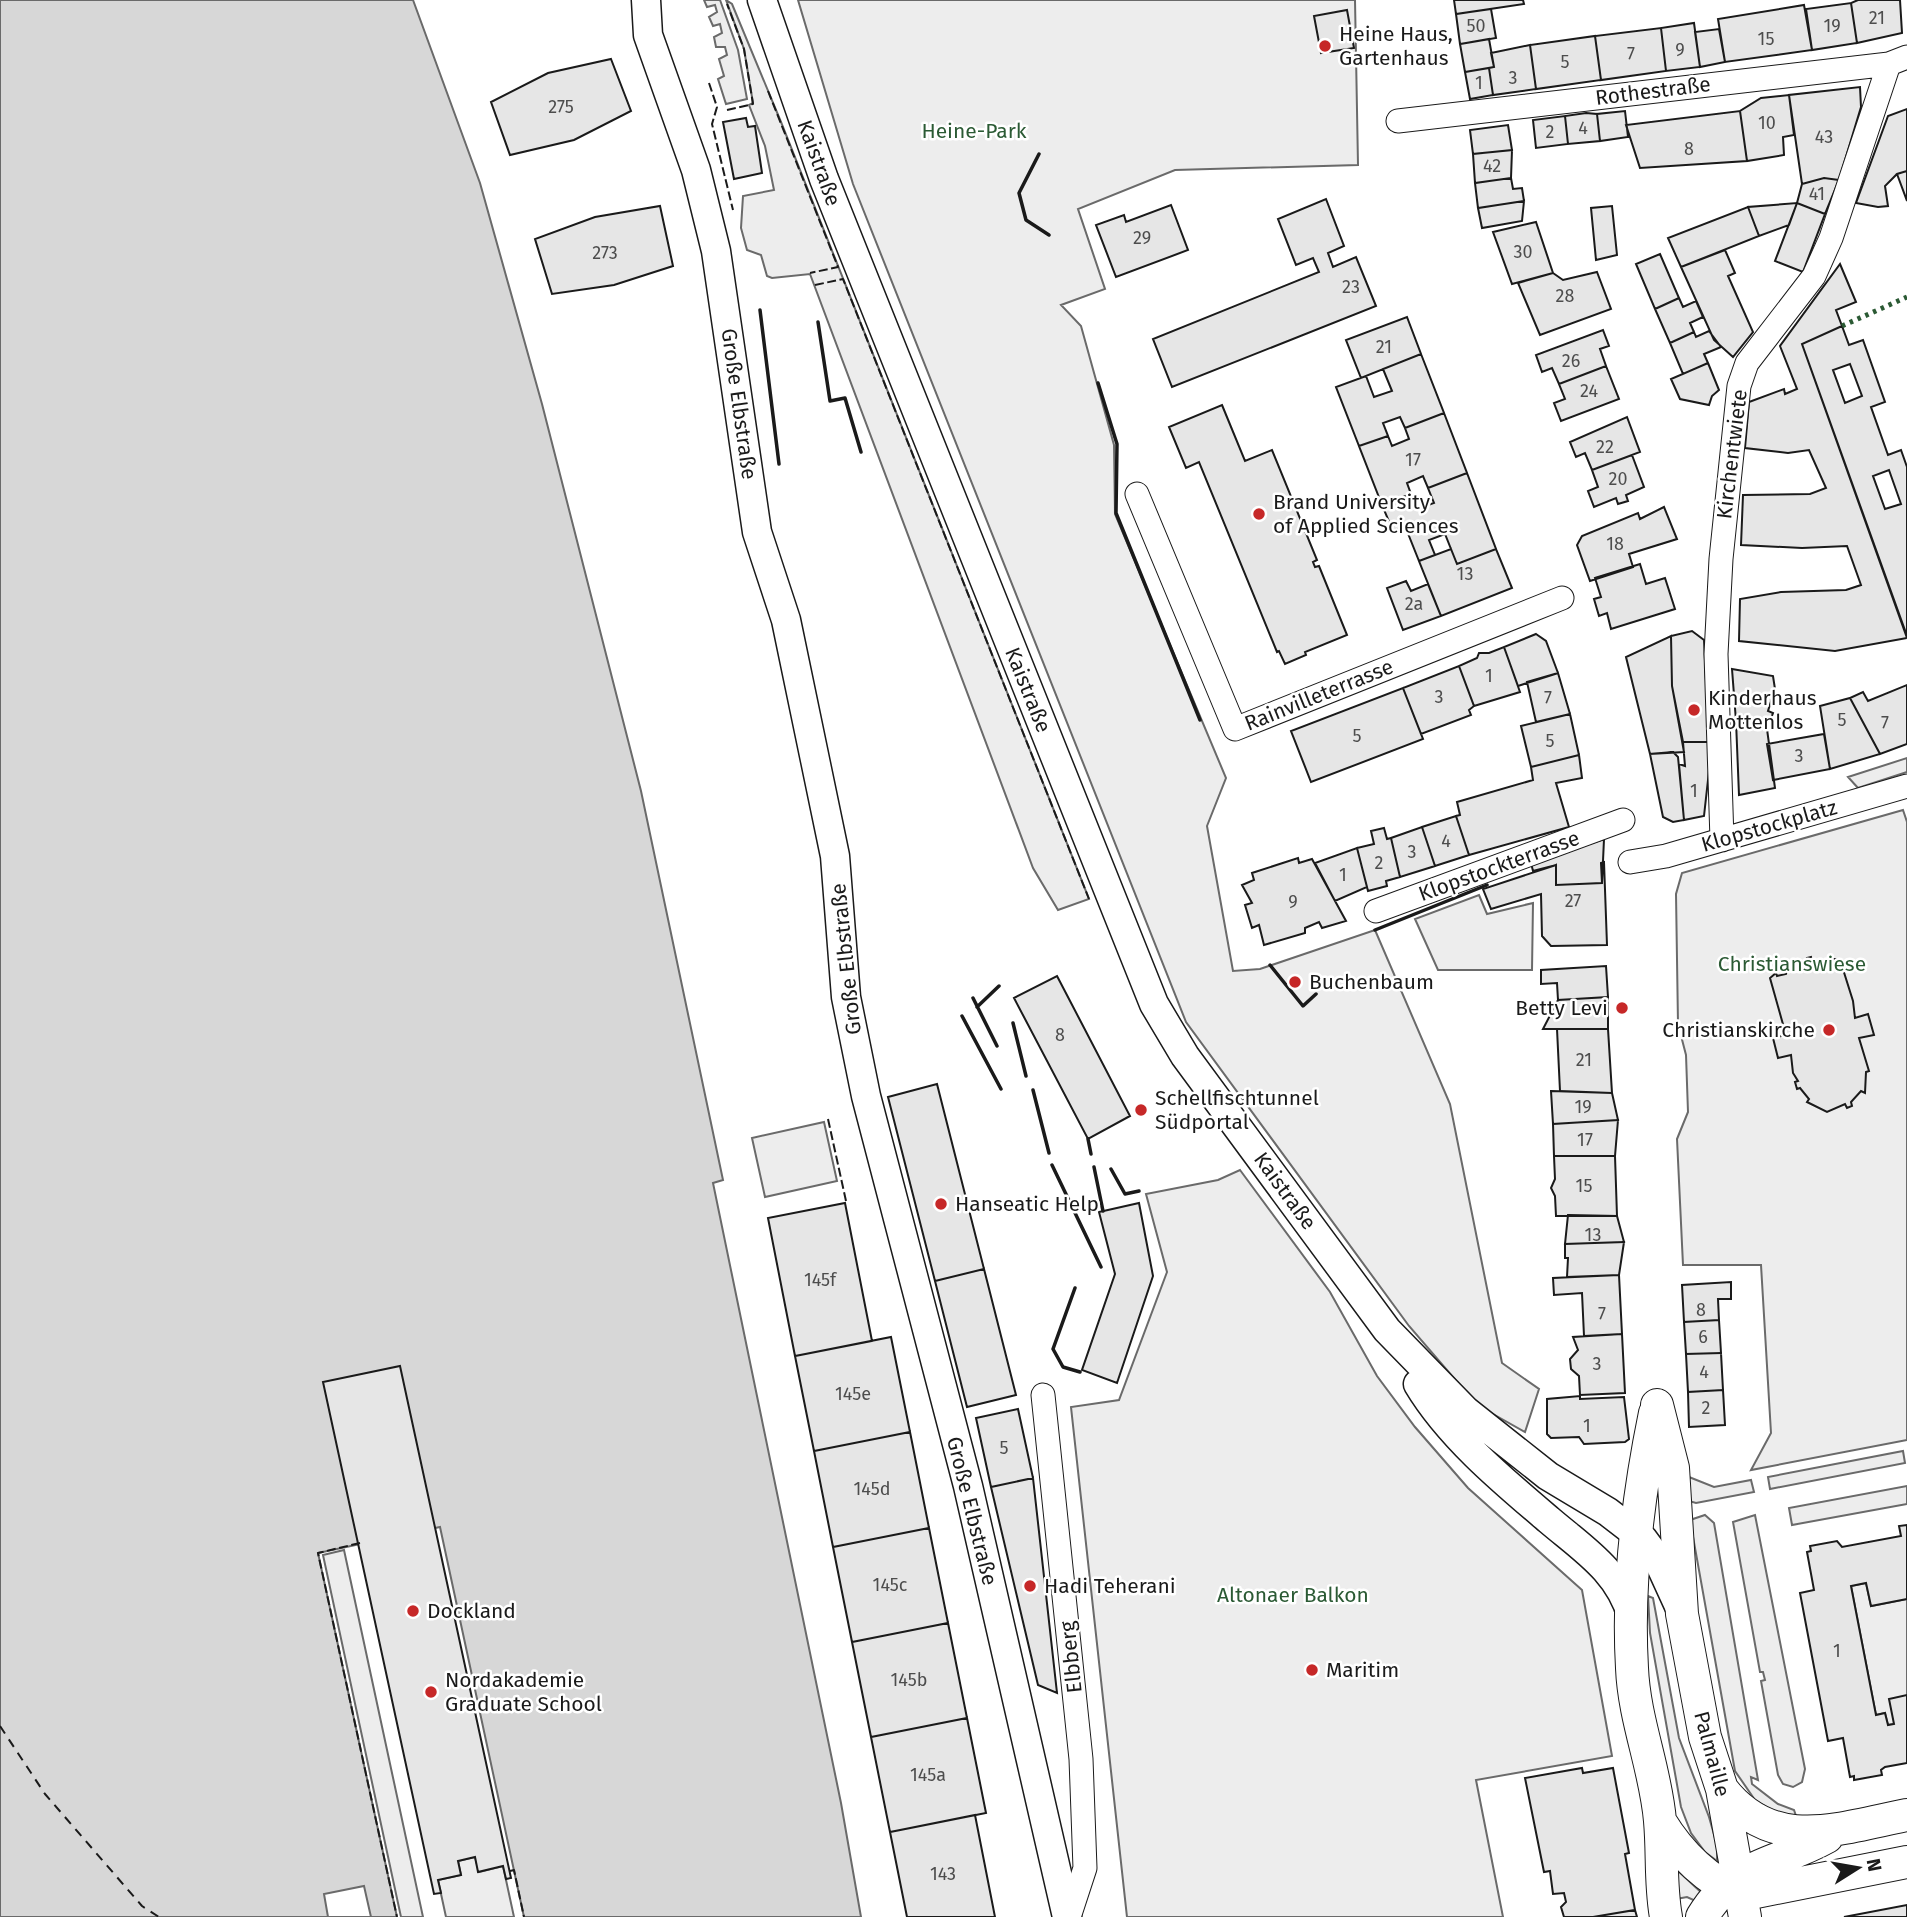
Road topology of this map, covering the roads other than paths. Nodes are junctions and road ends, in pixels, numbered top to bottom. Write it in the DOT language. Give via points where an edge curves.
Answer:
graph roads {
  1 [pos="646,0"];
  2 [pos="762,0"];
  3 [pos="1898,60"];
  4 [pos="1398,121"];
  5 [pos="1137,494"];
  6 [pos="1562,598"];
  7 [pos="1907,786"];
  8 [pos="1623,820"];
  9 [pos="1721,840"];
  10 [pos="1630,862"];
  11 [pos="1376,911"];
  12 [pos="1387,1330"];
  13 [pos="1044,1395"];
  14 [pos="1676,1514"];
  15 [pos="1636,1534"];
  16 [pos="1598,1559"];
  17 [pos="1645,1563"];
  18 [pos="1682,1614"];
  19 [pos="1632,1618"];
  20 [pos="1722,1789"];
  21 [pos="1907,1815"];
  22 [pos="1661,1821"];
  23 [pos="1844,1828"];
  24 [pos="1907,1862"];
  25 [pos="1737,1894"];
  26 [pos="1068,1917"];
  27 [pos="1666,1917"];
  28 [pos="1702,1917"];
  1 -- 26 [label="street, Große Elbstraße" via="648,35 696,170 716,251 757,532 784,612 835,856 846,997 861,1073 968,1486"];
  2 -- 12 [label="street, Kaistraße" via="824,179 1154,1004 1185,1056"];
  3 -- 4 [label="street, Rothestraße"];
  3 -- 9 [label="street, Kirchentwiete" via="1814,276 1747,363 1738,386 1716,654"];
  5 -- 6 [label="street, Rainvilleterrasse" via="1235,729"];
  7 -- 9 [label="street, Klopstockplatz"];
  8 -- 11 [label="street, Klopstockterrasse"];
  9 -- 10 [label="street, Klopstockplatz"];
  12 -- 15 [label="street, Kaistraße" via="1466,1411 1548,1476"];
  12 -- 16 [label="street, Kaistraße" via="1421,1388 1458,1435"];
  13 -- 26 [label="street, Elbberg" via="1081,1759 1085,1868"];
  14 -- 15 [label="main road, Palmaille" via="1673,1468 1657,1405"];
  14 -- 17 [label="street, Palmaille" via="1669,1543"];
  14 -- 18 [label="main road, Palmaille"];
  15 -- 17 [label="main road, Palmaille"];
  16 -- 17 [label="street, Kaistraße"];
  16 -- 19 [label="street, Kaistraße" via="1625,1595"];
  17 -- 18 [label="street, Palmaille"];
  17 -- 19 [label="main road, Palmaille"];
  18 -- 20 [label="main road, Palmaille" via="1705,1737"];
  19 -- 22 [label="main road, Palmaille" via="1632,1670"];
  20 -- 23 [label="main road" via="1748,1817 1777,1830"];
  20 -- 25 [label="main road, Palmaille"];
  21 -- 23 [label="main road"];
  22 -- 25 [label="main road, Palmaille" via="1682,1853"];
  22 -- 27 [label="main road, Palmaille" via="1660,1888"];
  23 -- 25 [label="main road"];
  24 -- 25 [label="main road"];
  25 -- 28 [label="main road"];
}
